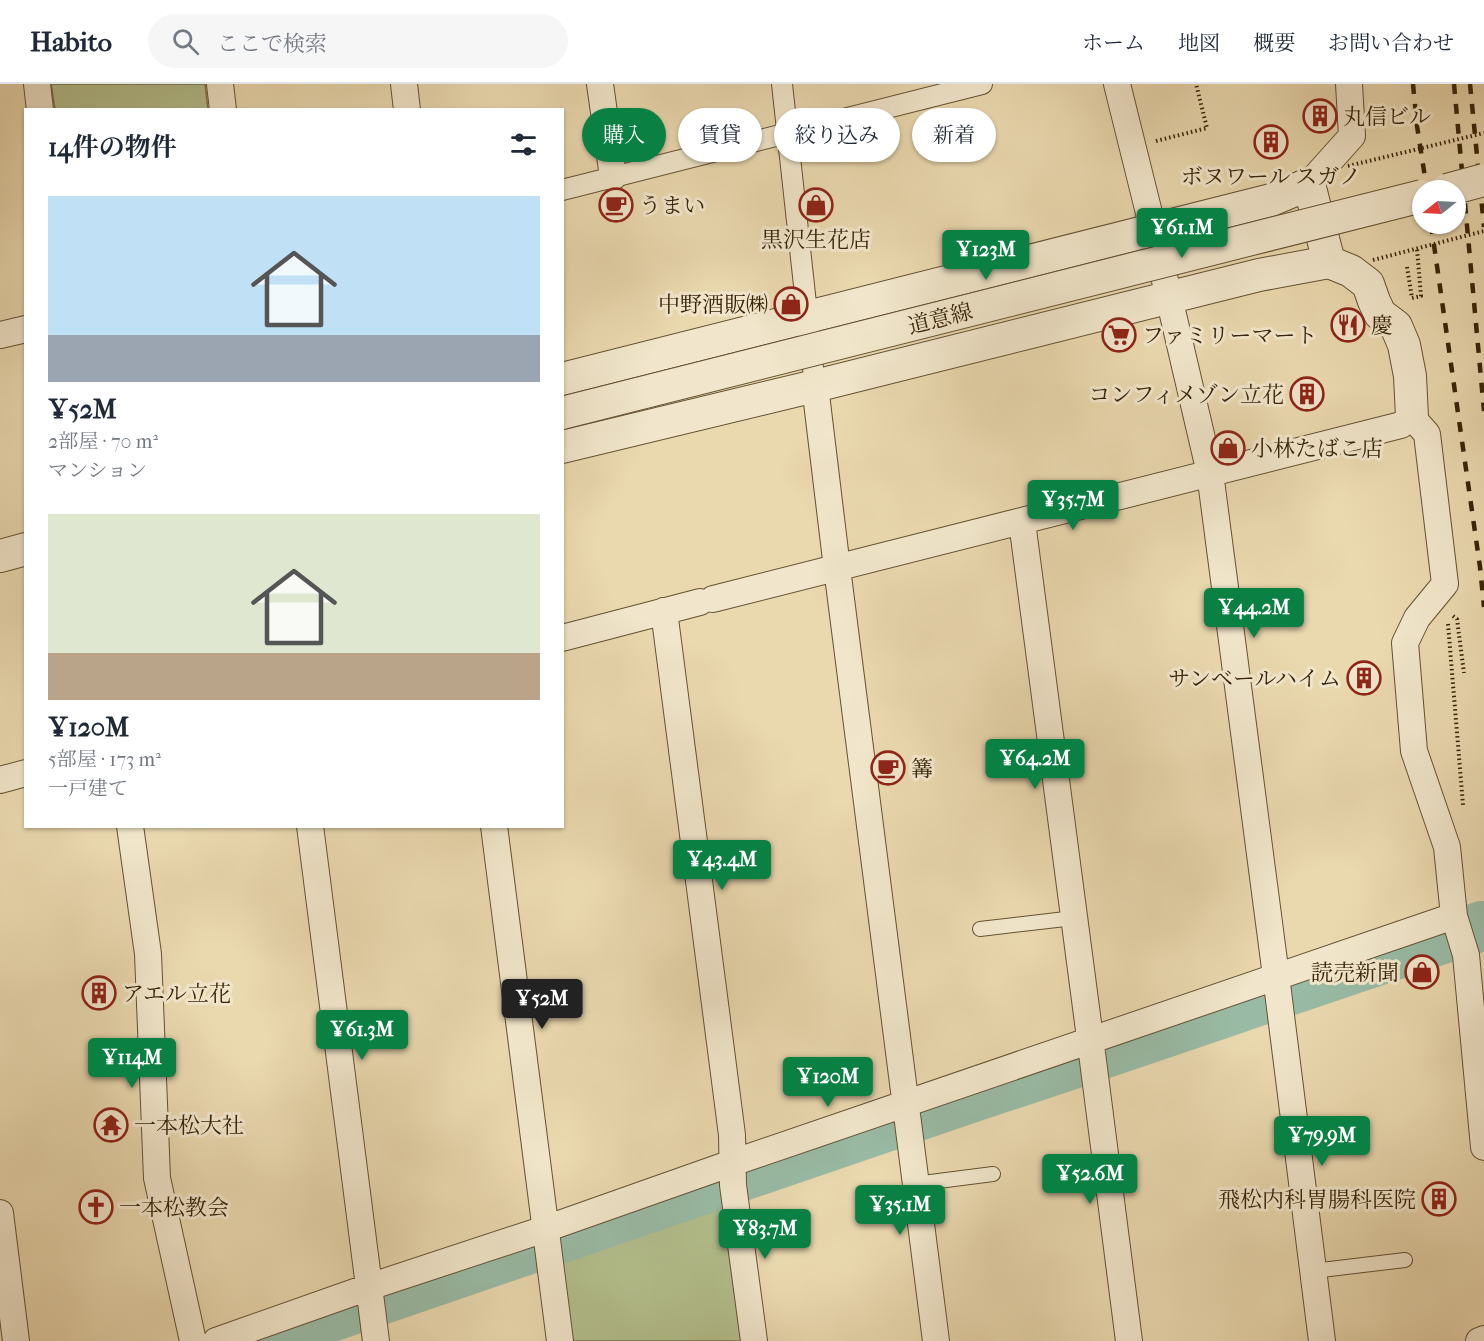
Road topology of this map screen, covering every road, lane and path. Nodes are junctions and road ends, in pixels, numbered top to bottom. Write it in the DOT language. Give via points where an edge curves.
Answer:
graph roads {
  1 [pos="37,84"];
  2 [pos="220,84"];
  3 [pos="404,84"];
  4 [pos="600,84"];
  5 [pos="782,84"];
  6 [pos="982,84"];
  7 [pos="1117,84"];
  8 [pos="1196,84"];
  9 [pos="1349,84"];
  10 [pos="40,108"];
  11 [pos="223,108"];
  12 [pos="407,108"];
  13 [pos="785,108"];
  14 [pos="887,108"];
  15 [pos="1484,133"];
  16 [pos="774,137"];
  17 [pos="1154,142"];
  18 [pos="791,162"];
  19 [pos="1348,166"];
  20 [pos="614,177"];
  21 [pos="1484,180"];
  22 [pos="1309,184"];
  23 [pos="1466,184"];
  24 [pos="564,190"];
  25 [pos="1412,199"];
  26 [pos="1153,229"];
  27 [pos="1484,231"];
  28 [pos="1417,249"];
  29 [pos="1373,260"];
  30 [pos="1329,262"];
  31 [pos="1407,267"];
  32 [pos="1169,298"];
  33 [pos="807,317"];
  34 [pos="24,329"];
  35 [pos="0,335"];
  36 [pos="564,378"];
  37 [pos="815,386"];
  38 [pos="564,413"];
  39 [pos="1412,417"];
  40 [pos="564,447"];
  41 [pos="1210,473"];
  42 [pos="1022,522"];
  43 [pos="24,550"];
  44 [pos="0,556"];
  45 [pos="837,568"];
  46 [pos="1444,584"];
  47 [pos="663,611"];
  48 [pos="1447,612"];
  49 [pos="564,637"];
  50 [pos="1464,673"];
  51 [pos="24,774"];
  52 [pos="0,780"];
  53 [pos="1465,814"];
  54 [pos="130,828"];
  55 [pos="310,828"];
  56 [pos="494,828"];
  57 [pos="1074,918"];
  58 [pos="1457,927"];
  59 [pos="980,929"];
  60 [pos="1278,988"];
  61 [pos="1092,1053"];
  62 [pos="907,1115"];
  63 [pos="1484,1147"];
  64 [pos="733,1174"];
  65 [pos="993,1174"];
  66 [pos="915,1184"];
  67 [pos="0,1213"];
  68 [pos="546,1239"];
  69 [pos="1405,1260"];
  70 [pos="1313,1271"];
  71 [pos="370,1299"];
  72 [pos="1484,1339"];
  73 [pos="16,1341"];
  74 [pos="193,1341"];
  75 [pos="216,1341"];
  76 [pos="376,1341"];
  77 [pos="560,1341"];
  78 [pos="754,1341"];
  79 [pos="936,1341"];
  80 [pos="1129,1341"];
  81 [pos="1322,1341"];
  82 [pos="1479,1341"];
  1 -- 10 [label="street"];
  2 -- 11 [label="street"];
  3 -- 12 [label="street"];
  4 -- 20 [label="street"];
  5 -- 13 [label="street"];
  6 -- 14 [label="street"];
  7 -- 26 [label="street"];
  8 -- 17 [label="path" via="1207,128"];
  9 -- 22 [label="street" via="1352,136"];
  15 -- 19 [label="path, bridge"];
  16 -- 20 [label="street"];
  18 -- 33 [label="street"];
  20 -- 24 [label="street"];
  21 -- 23 [label="street, bridge"];
  22 -- 26 [label="street" via="1271,200"];
  22 -- 30 [label="street"];
  25 -- 38 [label="street, 道意線, bridge"];
  26 -- 32 [label="street"];
  26 -- 33 [label="street"];
  27 -- 28 [label="path, bridge"];
  28 -- 29 [label="path, bridge"];
  28 -- 31 [label="path" via="1421,296 1412,298"];
  30 -- 32 [label="street"];
  30 -- 39 [label="street" via="1368,284 1380,314 1396,326 1410,376"];
  32 -- 37 [label="street"];
  32 -- 41 [label="street"];
  33 -- 36 [label="street"];
  33 -- 37 [label="street"];
  34 -- 35 [label="street"];
  37 -- 40 [label="street"];
  37 -- 45 [label="street"];
  39 -- 41 [label="street" via="1401,425"];
  39 -- 46 [label="street" via="1427,434"];
  41 -- 42 [label="street"];
  41 -- 60 [label="street"];
  42 -- 45 [label="street"];
  42 -- 57 [label="street"];
  43 -- 44 [label="street"];
  45 -- 47 [label="street"];
  45 -- 62 [label="street"];
  46 -- 48 [label="path"];
  46 -- 58 [label="street" via="1417,618 1404,643 1413,751 1447,847"];
  47 -- 49 [label="street"];
  47 -- 64 [label="street" via="732,1135"];
  48 -- 50 [label="path" via="1457,619"];
  48 -- 53 [label="path"];
  51 -- 52 [label="street"];
  54 -- 74 [label="street" via="148,954 157,1178"];
  55 -- 71 [label="street"];
  56 -- 68 [label="street"];
  57 -- 59 [label="lane"];
  57 -- 61 [label="street"];
  58 -- 60 [label="street"];
  58 -- 63 [label="street" via="1466,955"];
  60 -- 61 [label="street"];
  60 -- 70 [label="street"];
  61 -- 62 [label="street"];
  61 -- 80 [label="street"];
  62 -- 64 [label="street"];
  62 -- 66 [label="street"];
  64 -- 68 [label="street"];
  64 -- 78 [label="street"];
  65 -- 66 [label="lane"];
  66 -- 79 [label="street"];
  67 -- 73 [label="street"];
  68 -- 71 [label="street"];
  68 -- 77 [label="street"];
  69 -- 70 [label="lane"];
  70 -- 81 [label="street"];
  71 -- 75 [label="street"];
  71 -- 76 [label="street"];
  72 -- 82 [label="street"];
}
